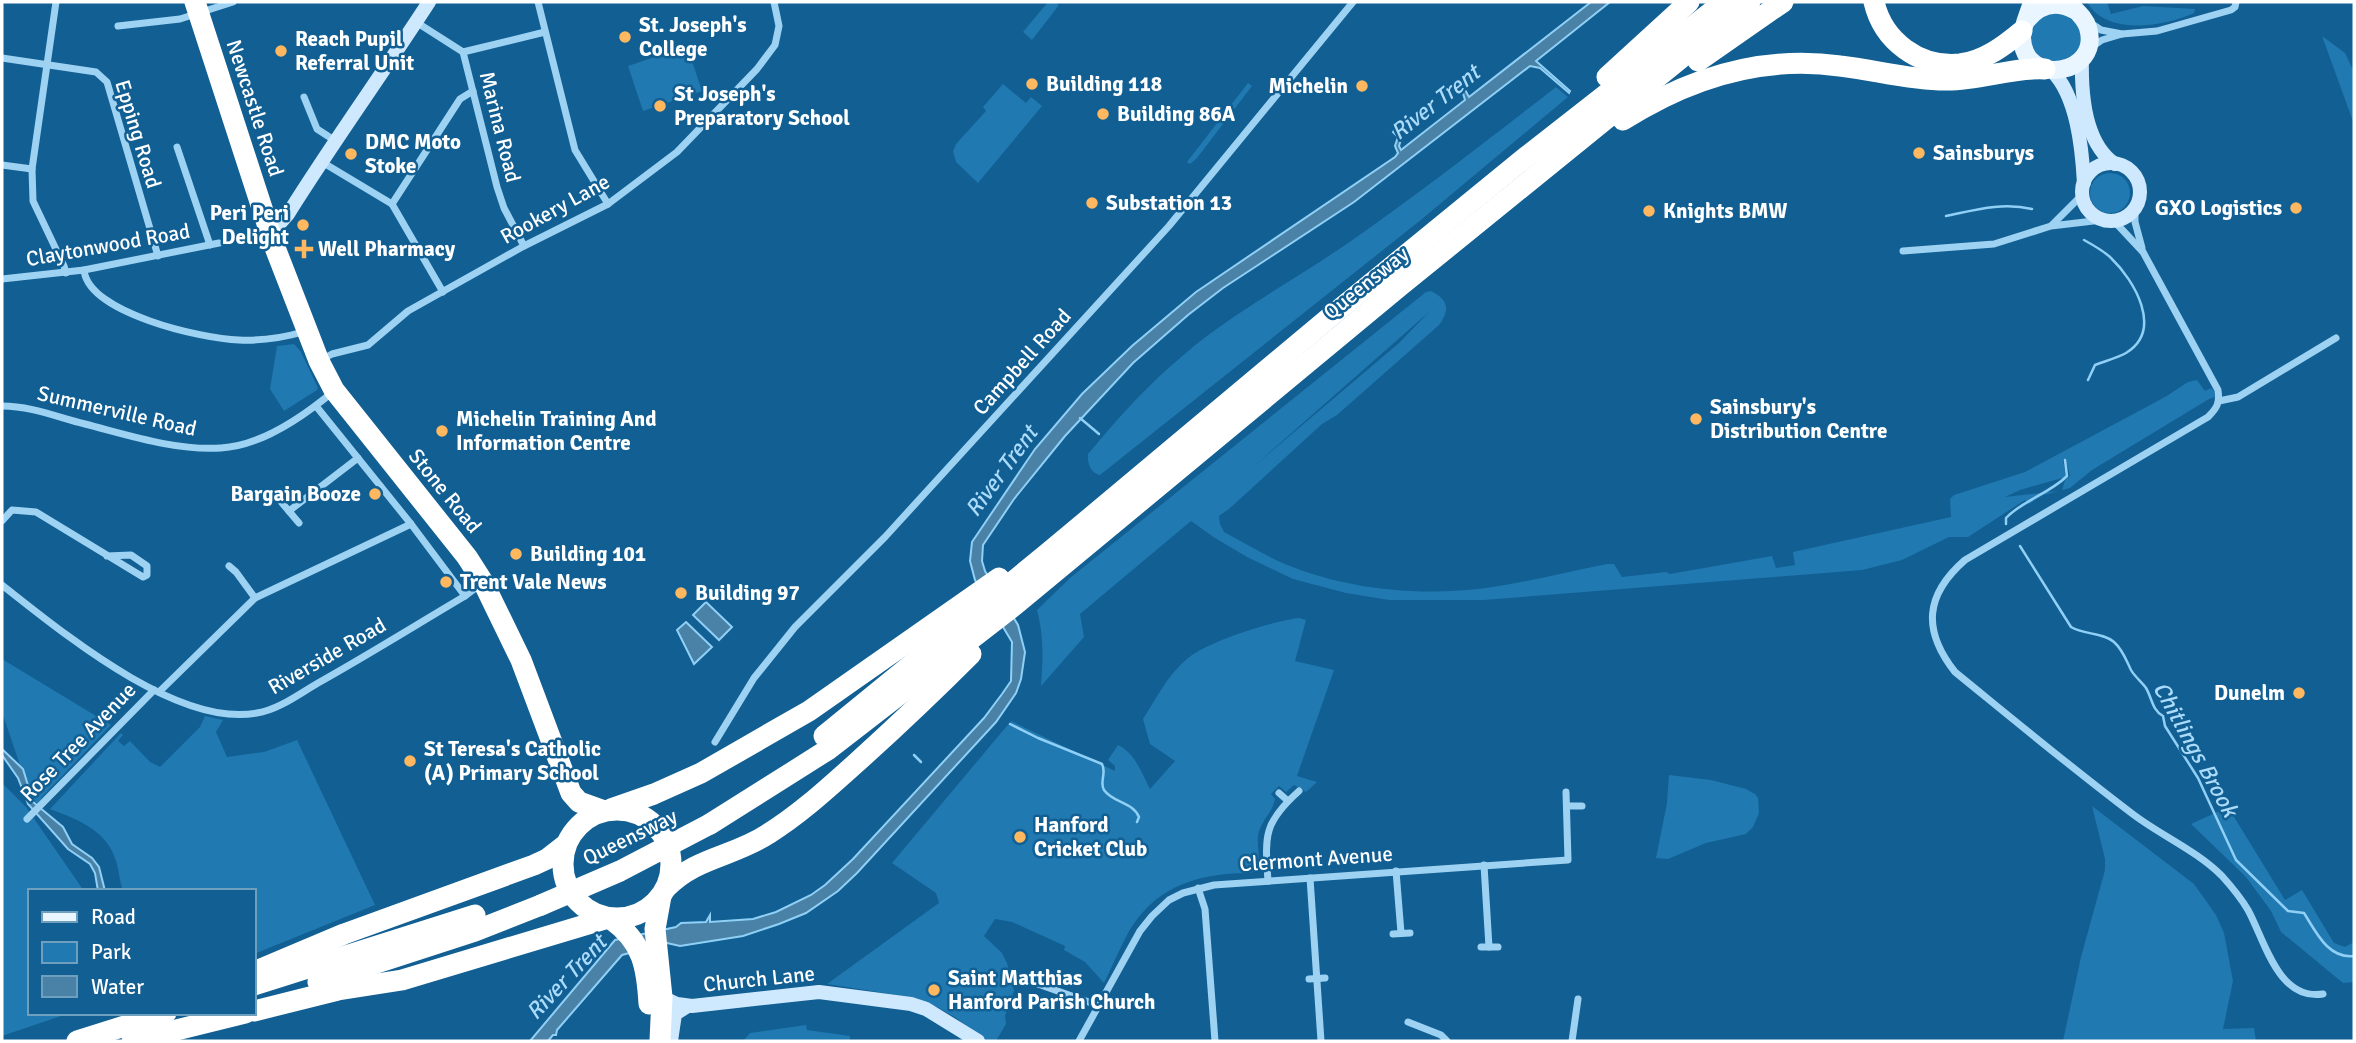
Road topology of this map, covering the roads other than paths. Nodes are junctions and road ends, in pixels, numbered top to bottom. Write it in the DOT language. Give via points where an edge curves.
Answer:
graph roads {
  1 [pos="56,2"];
  2 [pos="233,2"];
  3 [pos="429,2"];
  4 [pos="538,2"];
  5 [pos="774,2"];
  6 [pos="1353,2"];
  7 [pos="1689,2"];
  8 [pos="1702,2"];
  9 [pos="1724,2"];
  10 [pos="1750,2"];
  11 [pos="1783,2"];
  12 [pos="1874,2"];
  13 [pos="2032,2"];
  14 [pos="2236,2"];
  15 [pos="197,8"];
  16 [pos="2075,10"];
  17 [pos="416,22"];
  18 [pos="2025,25"];
  19 [pos="118,26"];
  20 [pos="545,32"];
  21 [pos="2122,34"];
  22 [pos="463,52"];
  23 [pos="2084,54"];
  24 [pos="2,58"];
  25 [pos="46,65"];
  26 [pos="2048,70"];
  27 [pos="1603,82"];
  28 [pos="472,91"];
  29 [pos="304,97"];
  30 [pos="334,140"];
  31 [pos="177,147"];
  32 [pos="1526,157"];
  33 [pos="321,161"];
  34 [pos="2115,164"];
  35 [pos="2,165"];
  36 [pos="32,169"];
  37 [pos="1534,179"];
  38 [pos="2083,189"];
  39 [pos="392,204"];
  40 [pos="608,204"];
  41 [pos="2135,208"];
  42 [pos="2108,220"];
  43 [pos="2051,226"];
  44 [pos="269,229"];
  45 [pos="219,243"];
  46 [pos="210,246"];
  47 [pos="523,246"];
  48 [pos="1903,251"];
  49 [pos="2143,252"];
  50 [pos="158,256"];
  51 [pos="84,271"];
  52 [pos="66,273"];
  53 [pos="2,279"];
  54 [pos="443,292"];
  55 [pos="307,331"];
  56 [pos="2336,338"];
  57 [pos="319,361"];
  58 [pos="334,390"];
  59 [pos="2219,401"];
  60 [pos="2,406"];
  61 [pos="316,406"];
  62 [pos="358,458"];
  63 [pos="277,496"];
  64 [pos="289,511"];
  65 [pos="2,521"];
  66 [pos="299,523"];
  67 [pos="411,524"];
  68 [pos="107,556"];
  69 [pos="229,566"];
  70 [pos="483,582"];
  71 [pos="2,585"];
  72 [pos="465,596"];
  73 [pos="1008,596"];
  74 [pos="255,598"];
  75 [pos="979,620"];
  76 [pos="156,691"];
  77 [pos="715,742"];
  78 [pos="1299,791"];
  79 [pos="1566,792"];
  80 [pos="571,793"];
  81 [pos="1279,793"];
  82 [pos="1288,801"];
  83 [pos="1567,806"];
  84 [pos="1582,806"];
  85 [pos="608,810"];
  86 [pos="27,819"];
  87 [pos="567,842"];
  88 [pos="1484,865"];
  89 [pos="1396,871"];
  90 [pos="1310,878"];
  91 [pos="1268,881"];
  92 [pos="1198,887"];
  93 [pos="664,892"];
  94 [pos="539,899"];
  95 [pos="608,919"];
  96 [pos="1401,934"];
  97 [pos="1498,947"];
  98 [pos="649,952"];
  99 [pos="256,971"];
  100 [pos="1024,982"];
  101 [pos="256,984"];
  102 [pos="2323,994"];
  103 [pos="662,997"];
  104 [pos="1577,999"];
  105 [pos="256,1001"];
  106 [pos="1100,1006"];
  107 [pos="685,1007"];
  108 [pos="256,1010"];
  109 [pos="151,1015"];
  110 [pos="162,1015"];
  111 [pos="232,1015"];
  112 [pos="1408,1022"];
  113 [pos="119,1034"];
  114 [pos="77,1041"];
  115 [pos="646,1041"];
  116 [pos="660,1041"];
  117 [pos="671,1041"];
  118 [pos="978,1041"];
  119 [pos="1079,1041"];
  120 [pos="1214,1041"];
  121 [pos="1321,1041"];
  122 [pos="1447,1041"];
  123 [pos="1572,1041"];
  1 -- 25 [label="street"];
  2 -- 15 [label="street"];
  3 -- 17 [label="street"];
  4 -- 20 [label="street"];
  5 -- 40 [label="street, Rookery Lane" via="779,26 775,45 757,69 677,152"];
  6 -- 77 [label="street, Campbell Road" via="1169,226 885,537 795,626 754,678"];
  7 -- 27 [label="highway"];
  8 -- 27 [label="highway"];
  9 -- 32 [label="highway, Queensway"];
  10 -- 37 [label="highway, Queensway"];
  11 -- 37 [label="highway"];
  12 -- 18 [label="highway" via="1884,29 1910,54 1927,61 1961,64 1999,50"];
  13 -- 18 [label="main road"];
  14 -- 21 [label="street" via="2231,10 2157,31"];
  15 -- 19 [label="street" via="180,19"];
  15 -- 44 [label="highway, Newcastle Road"];
  16 -- 18 [label="main road" via="2051,4 2038,9"];
  16 -- 21 [label="street" via="2101,30"];
  16 -- 23 [label="main road" via="2089,34"];
  17 -- 22 [label="street"];
  17 -- 30 [label="street"];
  18 -- 26 [label="main road" via="2025,52"];
  20 -- 22 [label="street"];
  20 -- 40 [label="street" via="575,150"];
  21 -- 23 [label="street" via="2102,40"];
  22 -- 28 [label="street, Marina Road"];
  23 -- 26 [label="main road" via="2071,67"];
  23 -- 34 [label="street" via="2083,99 2095,143"];
  24 -- 25 [label="street, Epping Road"];
  25 -- 36 [label="street"];
  25 -- 50 [label="street, Epping Road" via="96,72 107,82"];
  26 -- 37 [label="highway" via="2017,69 1948,80 1820,63 1744,68 1663,96"];
  26 -- 38 [label="street" via="2061,79 2068,93 2081,148"];
  27 -- 32 [label="highway"];
  28 -- 39 [label="street" via="460,99"];
  28 -- 47 [label="street, Marina Road" via="500,198"];
  29 -- 30 [label="street" via="317,129"];
  30 -- 33 [label="street"];
  31 -- 46 [label="street"];
  32 -- 73 [label="highway, Queensway" via="1126,486 1039,546"];
  33 -- 39 [label="street"];
  33 -- 44 [label="street" via="288,214"];
  34 -- 38 [label="street" via="2096,168"];
  34 -- 41 [label="street" via="2137,180"];
  35 -- 36 [label="street"];
  36 -- 52 [label="street" via="33,201"];
  37 -- 73 [label="highway, Queensway" via="1039,586"];
  38 -- 42 [label="street" via="2088,210"];
  38 -- 43 [label="street"];
  39 -- 54 [label="street"];
  40 -- 47 [label="street, Rookery Lane"];
  41 -- 42 [label="street" via="2126,217"];
  41 -- 49 [label="street"];
  42 -- 43 [label="street"];
  42 -- 49 [label="street"];
  43 -- 48 [label="street" via="1994,244"];
  44 -- 55 [label="highway, Stone Road"];
  45 -- 46 [label="street, Claytonwood Road"];
  46 -- 50 [label="street, Claytonwood Road"];
  47 -- 54 [label="street, Rookery Lane"];
  49 -- 59 [label="street" via="2218,390"];
  50 -- 51 [label="street, Claytonwood Road"];
  51 -- 52 [label="street, Claytonwood Road"];
  51 -- 55 [label="street" via="100,297 170,327 237,340 271,340"];
  52 -- 53 [label="street, Claytonwood Road"];
  54 -- 57 [label="street, Rookery Lane" via="408,311 368,345"];
  55 -- 57 [label="highway, Stone Road"];
  56 -- 59 [label="street" via="2238,397"];
  57 -- 58 [label="highway, Stone Road"];
  58 -- 61 [label="street, Summerville Road"];
  58 -- 70 [label="highway, Stone Road"];
  59 -- 102 [label="street" via="2208,416 1965,560 1940,587 1933,631 1941,654 1955,672 2129,811 2221,875 2248,909 2271,959 2292,987 2305,994"];
  60 -- 61 [label="street, Summerville Road" via="168,443 224,448 272,433"];
  61 -- 62 [label="street"];
  62 -- 64 [label="street"];
  62 -- 67 [label="street"];
  63 -- 64 [label="street"];
  64 -- 66 [label="street"];
  65 -- 68 [label="street" via="12,510 36,512"];
  67 -- 72 [label="street"];
  67 -- 74 [label="street, Rose Tree Avenue"];
  68 -- 68 [label="street" via="131,555 148,566 147,575 143,577"];
  69 -- 74 [label="street"];
  70 -- 72 [label="street, Riverside Road"];
  70 -- 80 [label="highway, Stone Road" via="521,660"];
  71 -- 76 [label="street, Riverside Road" via="82,645"];
  72 -- 76 [label="street, Riverside Road" via="358,661 259,713 207,711"];
  73 -- 75 [label="highway"];
  73 -- 75 [label="highway"];
  74 -- 76 [label="street, Rose Tree Avenue"];
  75 -- 85 [label="highway" via="701,773"];
  75 -- 93 [label="highway" via="913,712 805,808 751,844 693,866"];
  75 -- 94 [label="highway, Queensway" via="707,818 620,855"];
  76 -- 86 [label="street, Rose Tree Avenue"];
  78 -- 82 [label="street"];
  79 -- 83 [label="street, Clermont Avenue"];
  80 -- 85 [label="highway" via="579,802"];
  80 -- 87 [label="highway, Stone Road"];
  81 -- 82 [label="street"];
  82 -- 91 [label="street" via="1272,819 1267,835"];
  83 -- 84 [label="street"];
  83 -- 88 [label="street, Clermont Avenue" via="1568,864"];
  85 -- 87 [label="highway" via="586,822"];
  85 -- 93 [label="highway" via="644,816 664,835 671,858"];
  87 -- 95 [label="highway" via="563,868 569,892 584,908"];
  87 -- 99 [label="highway" via="534,865"];
  88 -- 89 [label="street, Clermont Avenue"];
  88 -- 97 [label="street" via="1485,947"];
  89 -- 90 [label="street, Clermont Avenue"];
  89 -- 96 [label="street"];
  90 -- 91 [label="street, Clermont Avenue"];
  90 -- 121 [label="street"];
  91 -- 92 [label="street, Clermont Avenue"];
  92 -- 106 [label="street, Clermont Avenue" via="1169,900 1152,916"];
  92 -- 120 [label="street" via="1205,909"];
  93 -- 95 [label="highway" via="639,912"];
  93 -- 98 [label="highway"];
  94 -- 101 [label="highway, Queensway"];
  94 -- 105 [label="highway, Queensway" via="463,935"];
  95 -- 98 [label="highway"];
  95 -- 108 [label="highway" via="402,979"];
  98 -- 103 [label="highway"];
  98 -- 115 [label="highway"];
  100 -- 106 [label="street"];
  103 -- 107 [label="street, Church Lane"];
  103 -- 116 [label="highway"];
  104 -- 123 [label="street"];
  106 -- 119 [label="street, Clermont Avenue"];
  107 -- 117 [label="street" via="675,1014"];
  107 -- 118 [label="street, Church Lane" via="819,992 911,1004"];
  109 -- 113 [label="highway"];
  110 -- 113 [label="highway"];
  111 -- 113 [label="highway"];
  112 -- 122 [label="street"];
  113 -- 114 [label="highway"];
}
